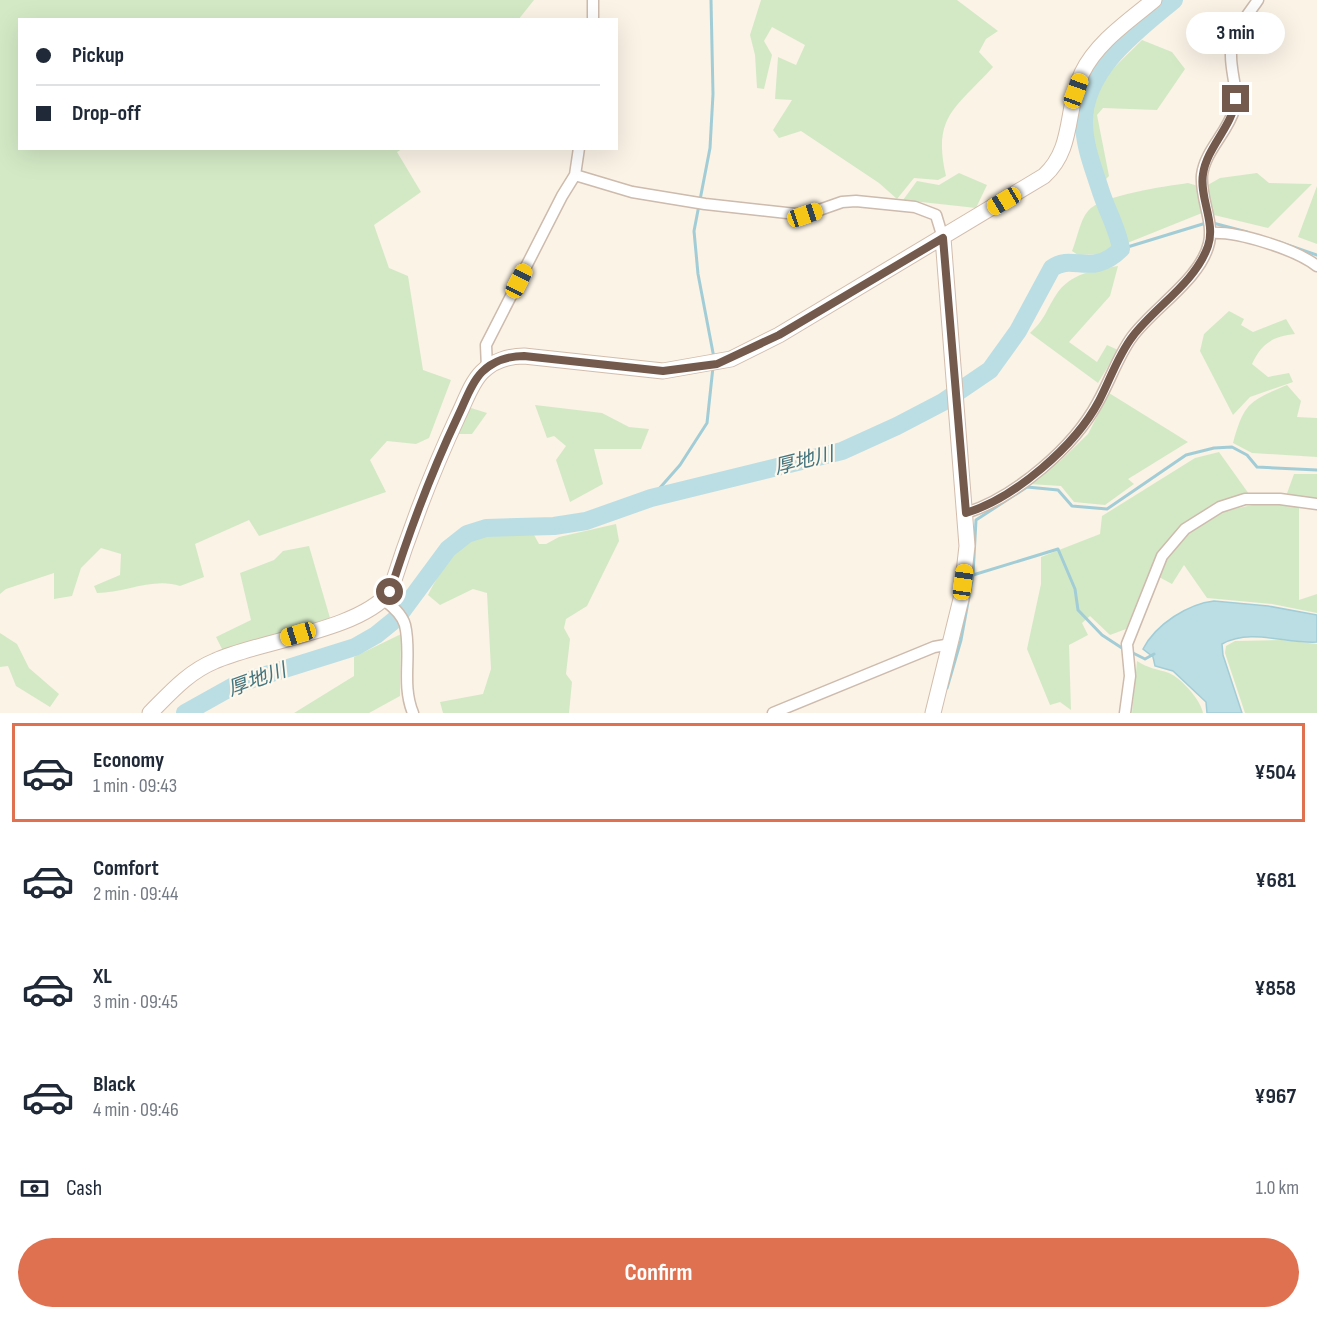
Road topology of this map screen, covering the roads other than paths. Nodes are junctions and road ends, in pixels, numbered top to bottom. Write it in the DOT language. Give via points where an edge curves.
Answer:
graph roads {
  1 [pos="593,0"];
  2 [pos="1154,0"];
  3 [pos="1258,0"];
  4 [pos="593,18"];
  5 [pos="579,150"];
  6 [pos="575,175"];
  7 [pos="1209,225"];
  8 [pos="943,238"];
  9 [pos="1317,266"];
  10 [pos="487,368"];
  11 [pos="1317,504"];
  12 [pos="966,513"];
  13 [pos="388,604"];
  14 [pos="951,644"];
  15 [pos="150,713"];
  16 [pos="413,713"];
  17 [pos="772,713"];
  18 [pos="933,713"];
  19 [pos="1125,713"];
  1 -- 4 [label="street"];
  2 -- 8 [label="street" via="1109,38 1082,72 1066,143 1053,168"];
  3 -- 7 [label="street" via="1238,30 1230,54 1234,111 1205,165 1203,187"];
  5 -- 6 [label="street"];
  6 -- 8 [label="street" via="632,192 805,215 842,202 915,207 936,215"];
  6 -- 10 [label="street" via="486,345"];
  7 -- 9 [label="street" via="1295,254"];
  7 -- 12 [label="street" via="1209,244 1200,262 1132,337 1084,426 1066,447 1006,494"];
  8 -- 10 [label="street" via="779,335 713,364 663,371 512,356"];
  8 -- 12 [label="street"];
  10 -- 13 [label="street" via="474,382 439,456 408,535"];
  11 -- 19 [label="street" via="1245,499 1220,507 1185,529 1162,556 1126,649 1130,676"];
  12 -- 14 [label="street" via="966,566"];
  13 -- 15 [label="street" via="215,661 187,677"];
  13 -- 16 [label="street" via="404,622 406,692"];
  14 -- 17 [label="street" via="934,647"];
  14 -- 18 [label="street"];
}
